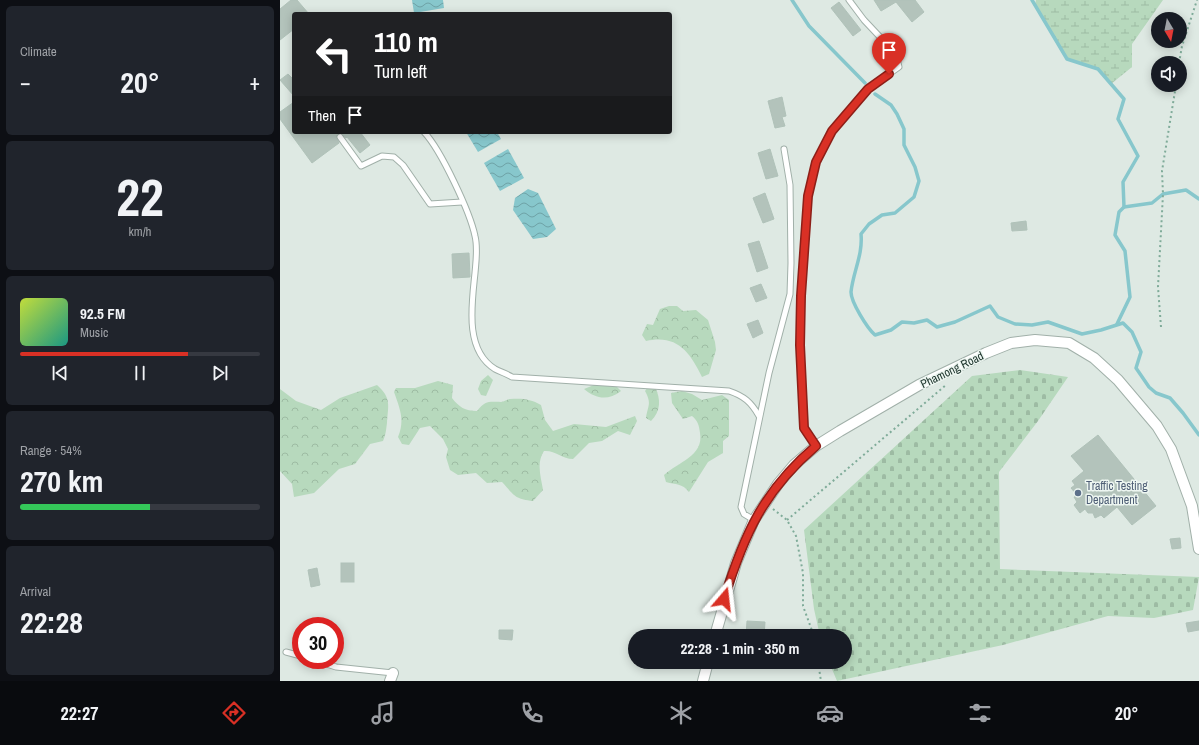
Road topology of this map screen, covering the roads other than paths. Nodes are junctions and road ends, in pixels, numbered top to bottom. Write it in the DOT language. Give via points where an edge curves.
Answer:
graph roads {
  1 [pos="850,0"];
  2 [pos="426,134"];
  3 [pos="340,137"];
  4 [pos="784,149"];
  5 [pos="462,202"];
  6 [pos="759,416"];
  7 [pos="816,446"];
  8 [pos="754,520"];
  9 [pos="1199,549"];
  10 [pos="717,629"];
  11 [pos="286,652"];
  12 [pos="292,654"];
  13 [pos="344,668"];
  14 [pos="706,669"];
  15 [pos="391,677"];
  16 [pos="703,681"];
  1 -- 7 [label="lane" via="864,20 896,54 899,67 868,89 832,131 816,162 808,196 800,345 804,428"];
  2 -- 5 [label="lane" via="448,170"];
  3 -- 5 [label="lane" via="361,166 382,156 394,157 403,165 430,204"];
  4 -- 6 [label="lane" via="790,184 790,294"];
  5 -- 6 [label="lane" via="475,236 477,254 473,340 494,368 512,377 729,391 742,395 752,404"];
  6 -- 8 [label="lane" via="741,507 744,514"];
  7 -- 8 [label="street, Phamong Road" via="794,464"];
  7 -- 9 [label="street, Phamong Road" via="919,385 986,353 1011,343 1035,340 1069,343 1094,358 1118,380 1157,426 1171,448 1192,506"];
  8 -- 10 [label="street, Phamong Road" via="736,563"];
  11 -- 12 [label="lane"];
  13 -- 15 [label="lane"];
  14 -- 16 [label="street"];
}
